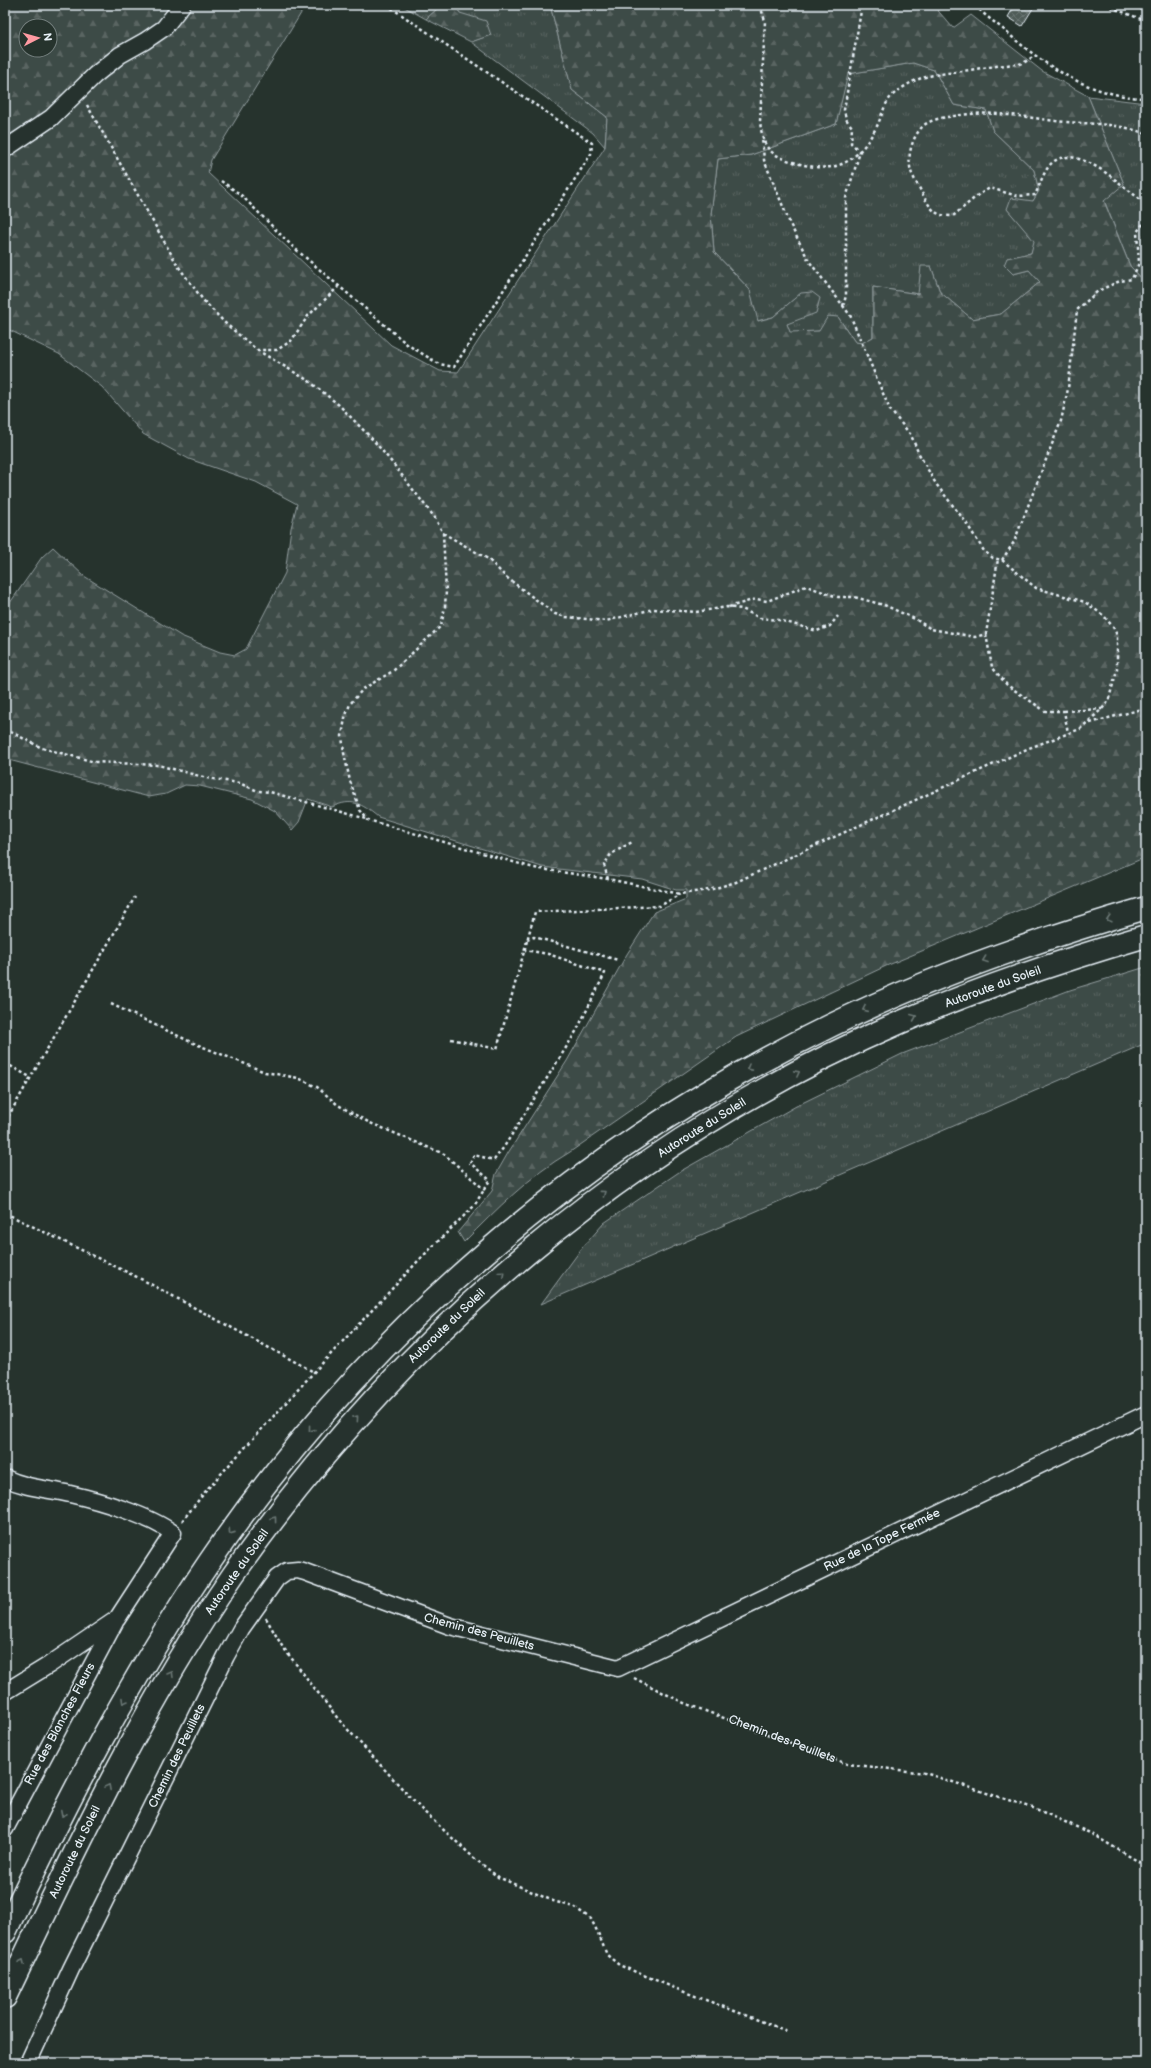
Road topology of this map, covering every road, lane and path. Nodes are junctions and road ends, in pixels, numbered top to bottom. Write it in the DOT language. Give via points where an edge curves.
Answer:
graph roads {
  1 [pos="182,5"];
  2 [pos="387,5"];
  3 [pos="760,5"];
  4 [pos="862,5"];
  5 [pos="976,5"];
  6 [pos="1105,5"];
  7 [pos="1146,21"];
  8 [pos="1034,56"];
  9 [pos="82,87"];
  10 [pos="1146,98"];
  11 [pos="1146,134"];
  12 [pos="762,138"];
  13 [pos="5,149"];
  14 [pos="860,152"];
  15 [pos="221,181"];
  16 [pos="1146,204"];
  17 [pos="1146,220"];
  18 [pos="338,287"];
  19 [pos="843,306"];
  20 [pos="257,350"];
  21 [pos="443,533"];
  22 [pos="998,559"];
  23 [pos="1002,560"];
  24 [pos="727,608"];
  25 [pos="838,616"];
  26 [pos="986,634"];
  27 [pos="1146,708"];
  28 [pos="1102,709"];
  29 [pos="1064,711"];
  30 [pos="1089,723"];
  31 [pos="5,729"];
  32 [pos="1068,733"];
  33 [pos="368,820"];
  34 [pos="634,841"];
  35 [pos="608,879"];
  36 [pos="680,894"];
  37 [pos="135,897"];
  38 [pos="1146,908"];
  39 [pos="1146,936"];
  40 [pos="526,940"];
  41 [pos="525,950"];
  42 [pos="618,960"];
  43 [pos="111,1004"];
  44 [pos="451,1039"];
  45 [pos="5,1062"];
  46 [pos="30,1077"];
  47 [pos="5,1122"];
  48 [pos="484,1190"];
  49 [pos="5,1213"];
  50 [pos="314,1372"];
  51 [pos="1146,1414"];
  52 [pos="5,1478"];
  53 [pos="173,1533"];
  54 [pos="258,1605"];
  55 [pos="117,1619"];
  56 [pos="618,1668"];
  57 [pos="5,1692"];
  58 [pos="5,1829"];
  59 [pos="1146,1866"];
  60 [pos="5,1932"];
  61 [pos="5,1997"];
  62 [pos="788,2031"];
  63 [pos="28,2063"];
  1 -- 9 [label="street" via="164,28 120,55"];
  2 -- 18 [label="path" via="592,143 591,154 454,367 439,364 408,345"];
  3 -- 12 [label="path" via="765,21 760,122"];
  4 -- 14 [label="path" via="844,110 846,119 852,127 851,143"];
  5 -- 8 [label="path" via="991,21"];
  6 -- 7 [label="path"];
  8 -- 10 [label="path" via="1091,86 1116,94"];
  8 -- 14 [label="path" via="1019,64 942,73 912,82 890,99 876,128"];
  9 -- 13 [label="street" via="51,118"];
  9 -- 20 [label="path" via="84,102 178,266 203,300"];
  11 -- 16 [label="path" via="1130,127 1104,123 1048,120 986,112 964,114 935,119 923,126 914,140 910,157 912,173 929,206 941,215 953,216 990,188 1017,196 1034,195 1047,169 1054,162 1067,158 1082,158"];
  12 -- 14 [label="path" via="772,154 809,166 833,166"];
  12 -- 19 [label="path" via="764,160 791,226 809,261"];
  14 -- 19 [label="path" via="846,198 846,296"];
  15 -- 18 [label="path" via="240,194"];
  17 -- 23 [label="path" via="1136,232 1139,263 1132,279 1120,281 1098,291 1077,310 1068,389 1061,421 1014,542"];
  18 -- 20 [label="path" via="308,316 291,342 278,350"];
  19 -- 22 [label="path" via="850,315 890,410 911,435 936,484 966,521 984,551"];
  20 -- 21 [label="path" via="309,381 339,405 394,465 435,518"];
  21 -- 24 [label="path" via="488,560 555,614 566,617 606,621 654,609 696,612"];
  21 -- 33 [label="path" via="446,591 441,626 393,671 363,689 350,704 345,718 342,736 346,760 360,810"];
  22 -- 23 [label="path"];
  22 -- 26 [label="path"];
  23 -- 28 [label="path" via="1036,588 1085,602 1104,616 1113,627 1117,635 1117,670 1108,702"];
  24 -- 25 [label="path" via="742,609 760,618 779,620 818,631 830,626"];
  24 -- 26 [label="path" via="756,599 767,601 806,586 838,597 854,597 884,605 931,629 975,637"];
  26 -- 29 [label="path" via="992,667 1007,685 1045,711"];
  27 -- 30 [label="path"];
  28 -- 29 [label="path"];
  28 -- 30 [label="path"];
  29 -- 32 [label="path"];
  30 -- 32 [label="path"];
  31 -- 33 [label="path" via="42,748 77,758 95,762 174,768 207,778 239,783 258,792 270,792"];
  32 -- 36 [label="path" via="1029,748 736,882 709,890"];
  33 -- 35 [label="path" via="534,868"];
  34 -- 35 [label="path" via="611,854 604,865"];
  35 -- 36 [label="path"];
  36 -- 40 [label="path" via="660,906 536,912"];
  37 -- 46 [label="path"];
  38 -- 60 [label="highway, one-way" via="1037,942 947,975 859,1012 774,1054 691,1102 610,1155 540,1207 462,1273 384,1348 322,1416 270,1479 209,1562 111,1724 47,1845"];
  61 -- 39 [label="highway, Autoroute du Soleil, one-way" via="80,1841 131,1744 231,1578 297,1489 342,1434 392,1378 451,1320 522,1257 576,1214 656,1156 731,1109 814,1064 898,1023 1046,968"];
  40 -- 41 [label="path"];
  40 -- 42 [label="path" via="534,937"];
  41 -- 44 [label="path" via="497,1049"];
  41 -- 48 [label="path" via="548,954 605,973 577,1030 504,1147 494,1160 474,1155 470,1163 490,1180"];
  43 -- 48 [label="path" via="191,1042 265,1072 298,1078 317,1087 338,1105 368,1122 444,1154"];
  45 -- 46 [label="path"];
  46 -- 47 [label="path"];
  48 -- 50 [label="path" via="474,1206 419,1260"];
  49 -- 50 [label="path" via="143,1280"];
  50 -- 53 [label="path" via="209,1488"];
  51 -- 56 [label="street, Rue de la Tope Fermée"];
  52 -- 53 [label="street" via="28,1486 106,1504 162,1524"];
  53 -- 55 [label="street, Rue des Blanches Fleurs"];
  54 -- 56 [label="street, Chemin des Peuillets" via="282,1573 298,1570 450,1626"];
  54 -- 62 [label="path" via="282,1646 339,1720 373,1758 474,1858 498,1877 553,1901 574,1907 591,1919 607,1955 619,1965"];
  54 -- 63 [label="street, Chemin des Peuillets" via="223,1662 71,1969"];
  55 -- 57 [label="street" via="49,1666"];
  55 -- 58 [label="street, Rue des Blanches Fleurs"];
  56 -- 59 [label="path, Chemin des Peuillets" via="651,1688 684,1703 841,1762 925,1773 1036,1809 1090,1833"];
}
